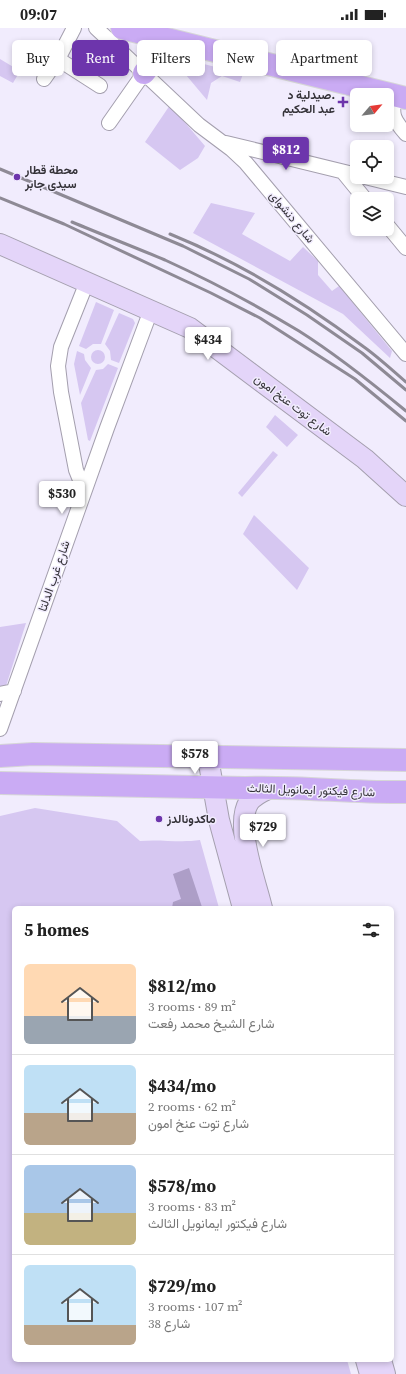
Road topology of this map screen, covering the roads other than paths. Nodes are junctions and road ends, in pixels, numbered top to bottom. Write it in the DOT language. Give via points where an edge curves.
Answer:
graph roads {
  1 [pos="74,28"];
  2 [pos="96,28"];
  3 [pos="122,28"];
  4 [pos="175,34"];
  5 [pos="64,47"];
  6 [pos="64,66"];
  7 [pos="137,66"];
  8 [pos="46,76"];
  9 [pos="142,76"];
  10 [pos="147,76"];
  11 [pos="44,79"];
  12 [pos="100,86"];
  13 [pos="402,92"];
  14 [pos="109,123"];
  15 [pos="406,134"];
  16 [pos="222,142"];
  17 [pos="342,172"];
  18 [pos="350,174"];
  19 [pos="394,184"];
  20 [pos="406,187"];
  21 [pos="359,192"];
  22 [pos="394,233"];
  23 [pos="0,244"];
  24 [pos="406,248"];
  25 [pos="87,282"];
  26 [pos="151,310"];
  27 [pos="406,354"];
  28 [pos="86,487"];
  29 [pos="406,496"];
  30 [pos="14,691"];
  31 [pos="0,694"];
  32 [pos="0,729"];
  33 [pos="0,756"];
  34 [pos="208,758"];
  35 [pos="406,760"];
  36 [pos="0,783"];
  37 [pos="213,787"];
  38 [pos="272,787"];
  39 [pos="406,792"];
  40 [pos="242,906"];
  41 [pos="261,906"];
  42 [pos="367,1362"];
  43 [pos="382,1362"];
  44 [pos="370,1374"];
  45 [pos="385,1374"];
  1 -- 5 [label="street"];
  2 -- 7 [label="street, شارع دنشواى"];
  3 -- 4 [label="main road"];
  4 -- 13 [label="main road"];
  6 -- 12 [label="street"];
  8 -- 11 [label="street"];
  9 -- 14 [label="street"];
  10 -- 16 [label="street, شارع دنشواى" via="199,125"];
  13 -- 15 [label="street" via="393,114"];
  16 -- 17 [label="street"];
  16 -- 27 [label="street, شارع دنشواى" via="254,171"];
  17 -- 18 [label="street"];
  17 -- 21 [label="street"];
  19 -- 20 [label="street"];
  22 -- 24 [label="street"];
  23 -- 25 [label="main road, شارع توت عنخ امون"];
  25 -- 26 [label="main road, شارع توت عنخ امون"];
  25 -- 28 [label="street" via="61,348 58,366 76,470"];
  26 -- 28 [label="street, شارع غرب الدلتا"];
  26 -- 29 [label="main road, شارع توت عنخ امون" via="198,333 365,459"];
  28 -- 30 [label="street, شارع غرب الدلتا"];
  30 -- 31 [label="street"];
  30 -- 32 [label="street, شارع غرب الدلتا"];
  33 -- 34 [label="main road" via="33,754"];
  34 -- 35 [label="main road"];
  34 -- 37 [label="main road"];
  36 -- 37 [label="main road, شارع فيكتور ايمانويل الثالث"];
  37 -- 38 [label="main road, شارع فيكتور ايمانويل الثالث"];
  37 -- 40 [label="main road" via="219,820"];
  38 -- 39 [label="main road, شارع فيكتور ايمانويل الثالث"];
  38 -- 41 [label="main road" via="254,797 246,808 244,817 244,837"];
  42 -- 44 [label="main road"];
  43 -- 45 [label="main road"];
}
